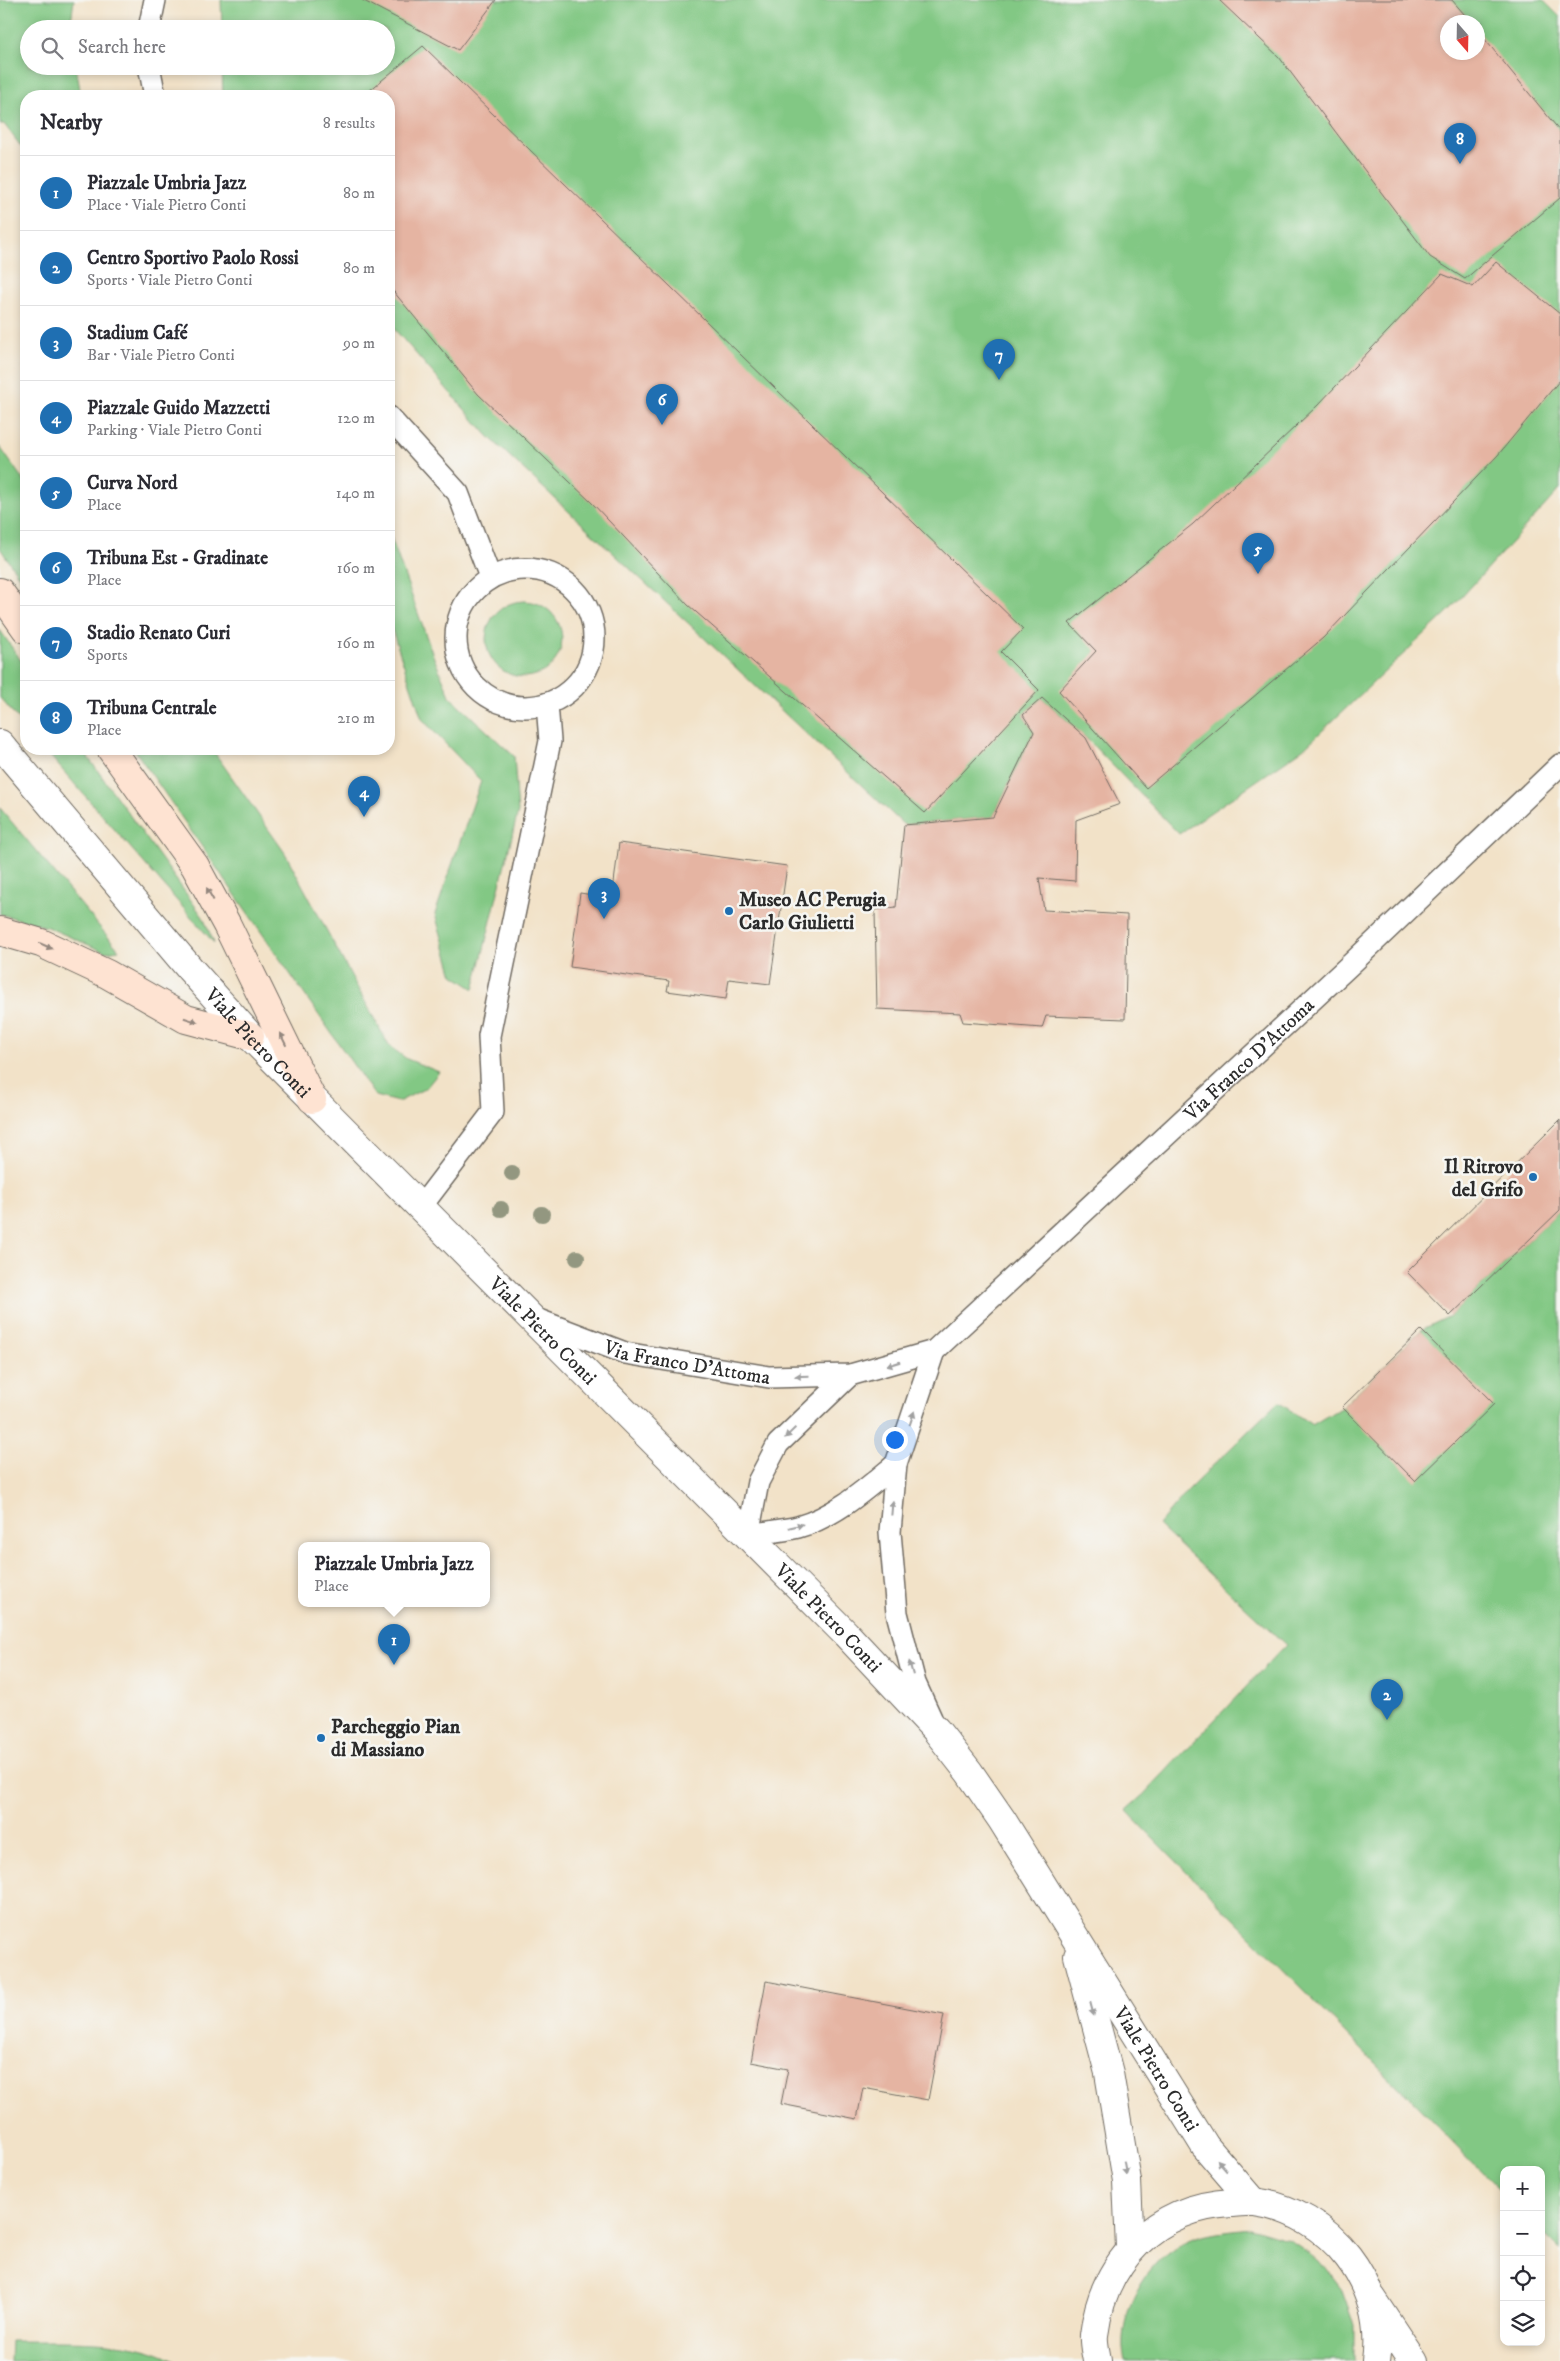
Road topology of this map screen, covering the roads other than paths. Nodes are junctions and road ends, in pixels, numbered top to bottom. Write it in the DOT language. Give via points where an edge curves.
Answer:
graph roads {
  1 [pos="155,0"];
  2 [pos="151,20"];
  3 [pos="151,75"];
  4 [pos="154,90"];
  5 [pos="395,424"];
  6 [pos="490,577"];
  7 [pos="0,592"];
  8 [pos="20,620"];
  9 [pos="547,704"];
  10 [pos="0,744"];
  11 [pos="115,755"];
  12 [pos="1560,765"];
  13 [pos="0,931"];
  14 [pos="250,1036"];
  15 [pos="312,1099"];
  16 [pos="420,1208"];
  17 [pos="529,1317"];
  18 [pos="934,1351"];
  19 [pos="850,1375"];
  20 [pos="896,1464"];
  21 [pos="748,1535"];
  22 [pos="936,1730"];
  23 [pos="1071,1928"];
  24 [pos="1254,2202"];
  25 [pos="1130,2248"];
  26 [pos="1372,2298"];
  27 [pos="1097,2361"];
  28 [pos="1376,2361"];
  29 [pos="1414,2361"];
  1 -- 2 [label="lane"];
  3 -- 4 [label="lane"];
  5 -- 6 [label="lane" via="458,493"];
  6 -- 9 [label="lane" via="473,592 461,611 456,633 458,656 467,676 482,693 502,704 524,708"];
  6 -- 9 [label="lane" via="512,569 535,569 558,576 576,590 590,609 595,632 593,655 584,676 567,694"];
  7 -- 8 [label="main road"];
  9 -- 16 [label="lane" via="550,741 489,1036 493,1112"];
  10 -- 14 [label="street, Viale Pietro Conti"];
  15 -- 11 [label="main road, one-way" via="195,866"];
  12 -- 18 [label="lane, Via Franco D'Attoma"];
  13 -- 14 [label="main road, one-way" via="41,943 107,974 186,1020"];
  14 -- 15 [label="street, Viale Pietro Conti"];
  15 -- 16 [label="street, Viale Pietro Conti"];
  16 -- 17 [label="street, Viale Pietro Conti"];
  19 -- 17 [label="lane, Via Franco D'Attoma, one-way" via="769,1377 682,1364 625,1353"];
  17 -- 21 [label="street, Viale Pietro Conti"];
  18 -- 19 [label="lane, Via Franco D'Attoma, one-way"];
  20 -- 18 [label="lane, Via Franco D'Attoma, one-way"];
  19 -- 21 [label="lane, Via Franco D'Attoma, one-way" via="778,1444 758,1482"];
  21 -- 20 [label="lane, one-way" via="800,1526 834,1511"];
  22 -- 20 [label="lane, Via Franco D'Attoma, one-way" via="915,1682 897,1613 890,1532"];
  21 -- 22 [label="street, Viale Pietro Conti"];
  22 -- 23 [label="street, Viale Pietro Conti" via="974,1780"];
  24 -- 23 [label="street, Viale Pietro Conti, one-way" via="1205,2146"];
  23 -- 25 [label="street, Viale Pietro Conti, one-way" via="1108,2073 1127,2181"];
  24 -- 25 [label="street" via="1208,2204 1166,2220"];
  24 -- 26 [label="street" via="1292,2212 1327,2233 1354,2263"];
  25 -- 27 [label="street" via="1105,2289 1094,2336"];
  26 -- 28 [label="street" via="1379,2341"];
  26 -- 29 [label="street"];
}
